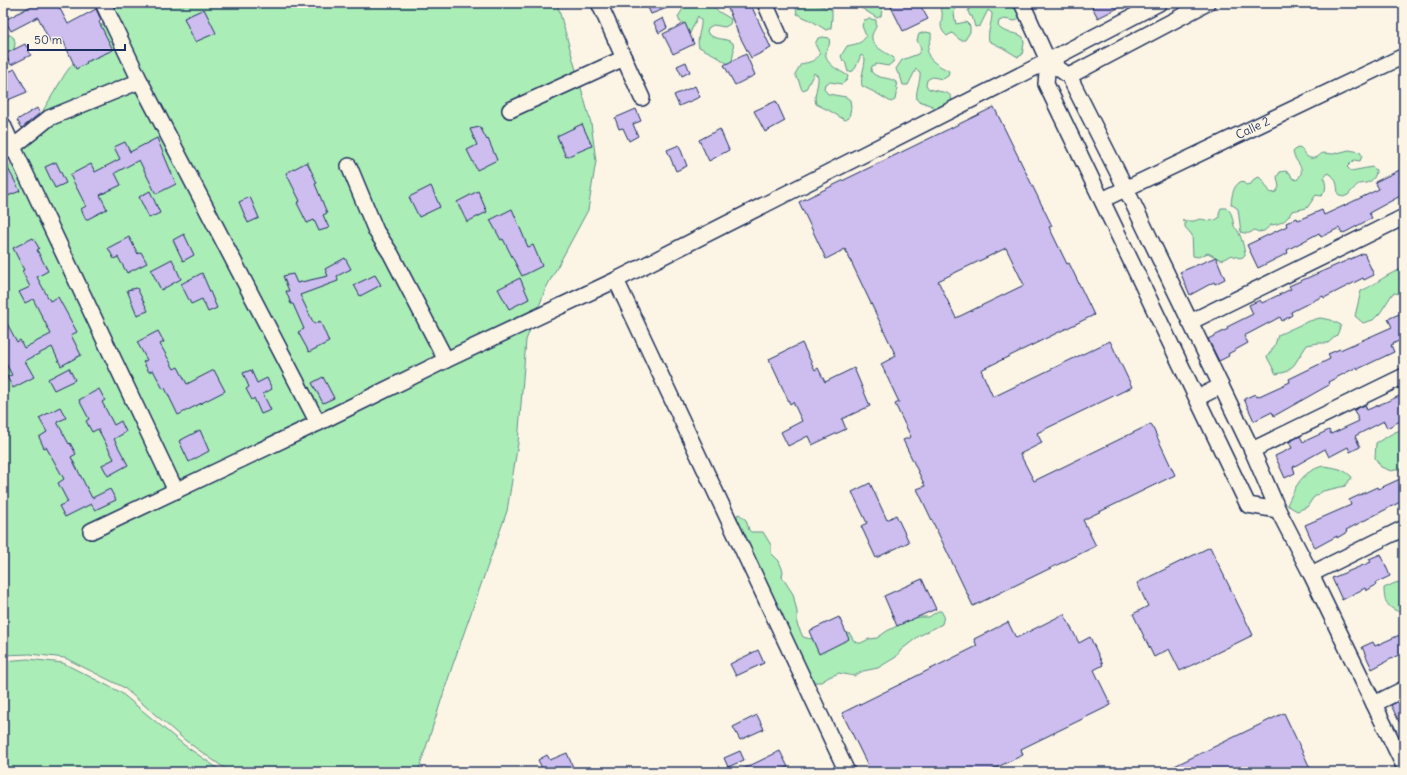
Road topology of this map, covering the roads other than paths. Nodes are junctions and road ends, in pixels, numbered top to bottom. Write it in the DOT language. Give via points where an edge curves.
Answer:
graph roads {
  1 [pos="103,3"];
  2 [pos="599,3"];
  3 [pos="765,3"];
  4 [pos="1022,3"];
  5 [pos="1159,3"];
  6 [pos="1202,4"];
  7 [pos="780,37"];
  8 [pos="1404,56"];
  9 [pos="624,58"];
  10 [pos="1048,61"];
  11 [pos="1069,76"];
  12 [pos="140,81"];
  13 [pos="642,98"];
  14 [pos="510,110"];
  15 [pos="3,125"];
  16 [pos="8,149"];
  17 [pos="349,166"];
  18 [pos="1126,189"];
  19 [pos="1102,200"];
  20 [pos="1404,217"];
  21 [pos="616,280"];
  22 [pos="1190,322"];
  23 [pos="446,360"];
  24 [pos="1404,376"];
  25 [pos="1221,386"];
  26 [pos="1197,398"];
  27 [pos="318,423"];
  28 [pos="1252,450"];
  29 [pos="176,491"];
  30 [pos="1278,510"];
  31 [pos="1404,528"];
  32 [pos="91,531"];
  33 [pos="1311,574"];
  34 [pos="1404,689"];
  35 [pos="1374,704"];
  36 [pos="1404,766"];
  37 [pos="847,772"];
  1 -- 12 [label="street"];
  2 -- 9 [label="street"];
  3 -- 7 [label="street"];
  4 -- 10 [label="street"];
  5 -- 10 [label="street"];
  6 -- 11 [label="street"];
  8 -- 18 [label="street, Calle 2"];
  9 -- 13 [label="street"];
  9 -- 14 [label="street"];
  10 -- 11 [label="street"];
  10 -- 19 [label="street" via="1046,84"];
  10 -- 21 [label="street"];
  11 -- 18 [label="street"];
  12 -- 16 [label="street" via="49,118"];
  12 -- 27 [label="street"];
  15 -- 16 [label="street"];
  16 -- 29 [label="street"];
  17 -- 23 [label="street" via="376,230"];
  18 -- 19 [label="street, Calle 2"];
  18 -- 22 [label="street"];
  19 -- 26 [label="street"];
  20 -- 22 [label="street"];
  21 -- 23 [label="street"];
  21 -- 37 [label="street"];
  22 -- 25 [label="street"];
  23 -- 27 [label="street"];
  24 -- 28 [label="street"];
  25 -- 26 [label="street"];
  25 -- 28 [label="street"];
  26 -- 30 [label="street" via="1248,504"];
  27 -- 29 [label="street"];
  28 -- 30 [label="street"];
  29 -- 32 [label="street"];
  30 -- 33 [label="street"];
  31 -- 33 [label="street"];
  33 -- 35 [label="street"];
  34 -- 35 [label="street"];
  35 -- 36 [label="street"];
}
